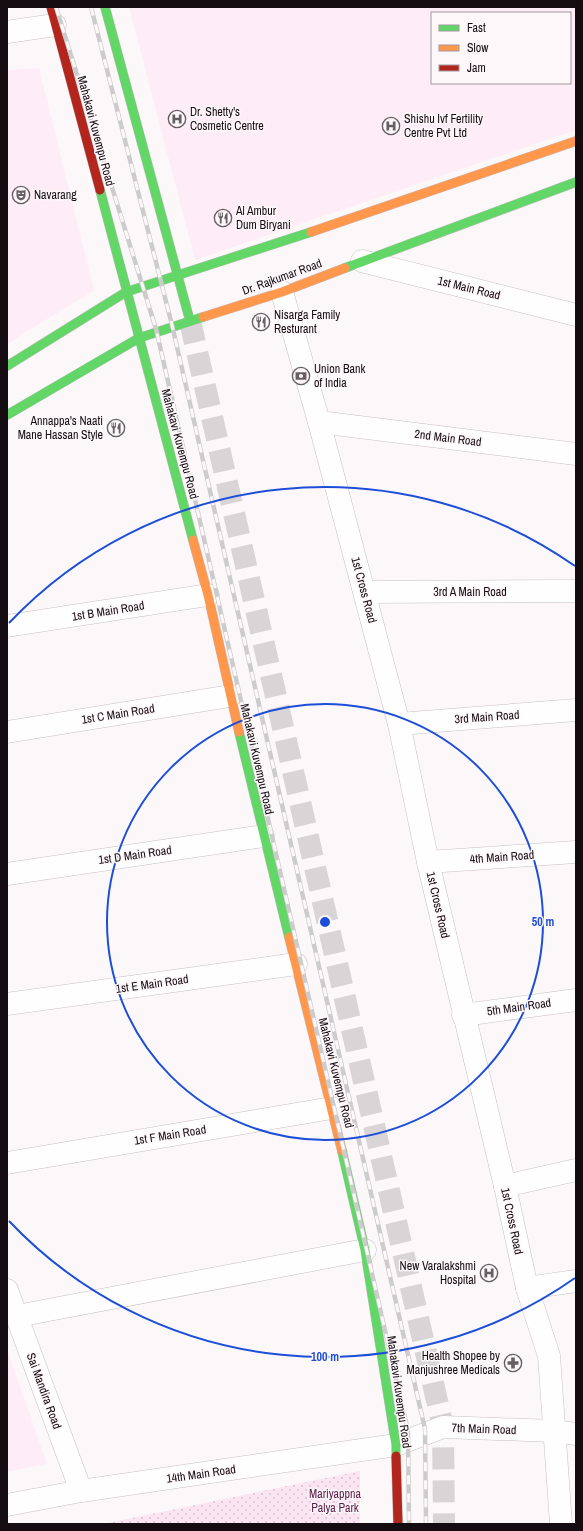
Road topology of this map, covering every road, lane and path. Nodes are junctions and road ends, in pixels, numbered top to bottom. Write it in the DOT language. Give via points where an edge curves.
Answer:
graph roads {
  1 [pos="105,7"];
  2 [pos="53,16"];
  3 [pos="7,32"];
  4 [pos="576,141"];
  5 [pos="576,182"];
  6 [pos="362,261"];
  7 [pos="178,274"];
  8 [pos="126,292"];
  9 [pos="282,292"];
  10 [pos="576,315"];
  11 [pos="190,321"];
  12 [pos="139,338"];
  13 [pos="7,366"];
  14 [pos="7,415"];
  15 [pos="319,422"];
  16 [pos="576,454"];
  17 [pos="576,591"];
  18 [pos="365,592"];
  19 [pos="208,595"];
  20 [pos="7,626"];
  21 [pos="230,696"];
  22 [pos="576,710"];
  23 [pos="399,724"];
  24 [pos="7,732"];
  25 [pos="262,836"];
  26 [pos="576,852"];
  27 [pos="428,862"];
  28 [pos="7,874"];
  29 [pos="296,964"];
  30 [pos="576,1000"];
  31 [pos="7,1004"];
  32 [pos="463,1015"];
  33 [pos="332,1108"];
  34 [pos="7,1162"];
  35 [pos="576,1170"];
  36 [pos="505,1186"];
  37 [pos="365,1250"];
  38 [pos="576,1282"];
  39 [pos="527,1288"];
  40 [pos="7,1290"];
  41 [pos="17,1316"];
  42 [pos="554,1431"];
  43 [pos="576,1434"];
  44 [pos="396,1445"];
  45 [pos="81,1492"];
  46 [pos="7,1505"];
  47 [pos="398,1524"];
  48 [pos="561,1524"];
  1 -- 7 [label="main road"];
  2 -- 3 [label="street"];
  2 -- 8 [label="main road, Mahakavi Kuvempu Road"];
  4 -- 7 [label="main road" via="272,245"];
  5 -- 6 [label="main road, Dr. Rajkumar Road"];
  6 -- 9 [label="main road, Dr. Rajkumar Road"];
  6 -- 10 [label="street, 1st Main Road"];
  7 -- 8 [label="main road"];
  7 -- 11 [label="main road"];
  8 -- 12 [label="main road, Mahakavi Kuvempu Road"];
  8 -- 13 [label="main road"];
  9 -- 11 [label="main road, Dr. Rajkumar Road"];
  9 -- 15 [label="street, 1st Cross Road"];
  11 -- 12 [label="main road, Dr. Rajkumar Road"];
  12 -- 14 [label="main road, Dr. Rajkumar Road"];
  12 -- 19 [label="main road, Mahakavi Kuvempu Road"];
  15 -- 16 [label="street, 2nd Main Road"];
  15 -- 18 [label="street, 1st Cross Road"];
  17 -- 18 [label="street, 3rd A Main Road"];
  18 -- 23 [label="street, 1st Cross Road"];
  19 -- 20 [label="street, 1st B Main Road"];
  19 -- 21 [label="main road, Mahakavi Kuvempu Road"];
  21 -- 24 [label="street, 1st C Main Road"];
  21 -- 25 [label="main road, Mahakavi Kuvempu Road"];
  22 -- 23 [label="street, 3rd Main Road"];
  23 -- 27 [label="street, 1st Cross Road"];
  25 -- 28 [label="street, 1st D Main Road"];
  25 -- 29 [label="main road, Mahakavi Kuvempu Road"];
  26 -- 27 [label="street, 4th Main Road"];
  27 -- 32 [label="street, 1st Cross Road"];
  29 -- 31 [label="street, 1st E Main Road"];
  29 -- 33 [label="main road, Mahakavi Kuvempu Road"];
  30 -- 32 [label="street, 5th Main Road"];
  32 -- 36 [label="street, 1st Cross Road"];
  33 -- 34 [label="street, 1st F Main Road"];
  33 -- 37 [label="main road, Mahakavi Kuvempu Road"];
  35 -- 36 [label="street"];
  36 -- 39 [label="street, 1st Cross Road"];
  37 -- 41 [label="street"];
  37 -- 44 [label="main road, Mahakavi Kuvempu Road"];
  38 -- 39 [label="street"];
  39 -- 42 [label="street, 1st Cross Road" via="549,1356"];
  40 -- 41 [label="street, Sai Mandira Road"];
  41 -- 45 [label="street, Sai Mandira Road"];
  42 -- 43 [label="street, 7th Main Road"];
  42 -- 44 [label="street, 7th Main Road" via="443,1427"];
  42 -- 48 [label="street, 1st Cross Road"];
  44 -- 45 [label="street, 14th Main Road"];
  44 -- 47 [label="main road, Mahakavi Kuvempu Road"];
  45 -- 46 [label="street, 14th Main Road"];
}
